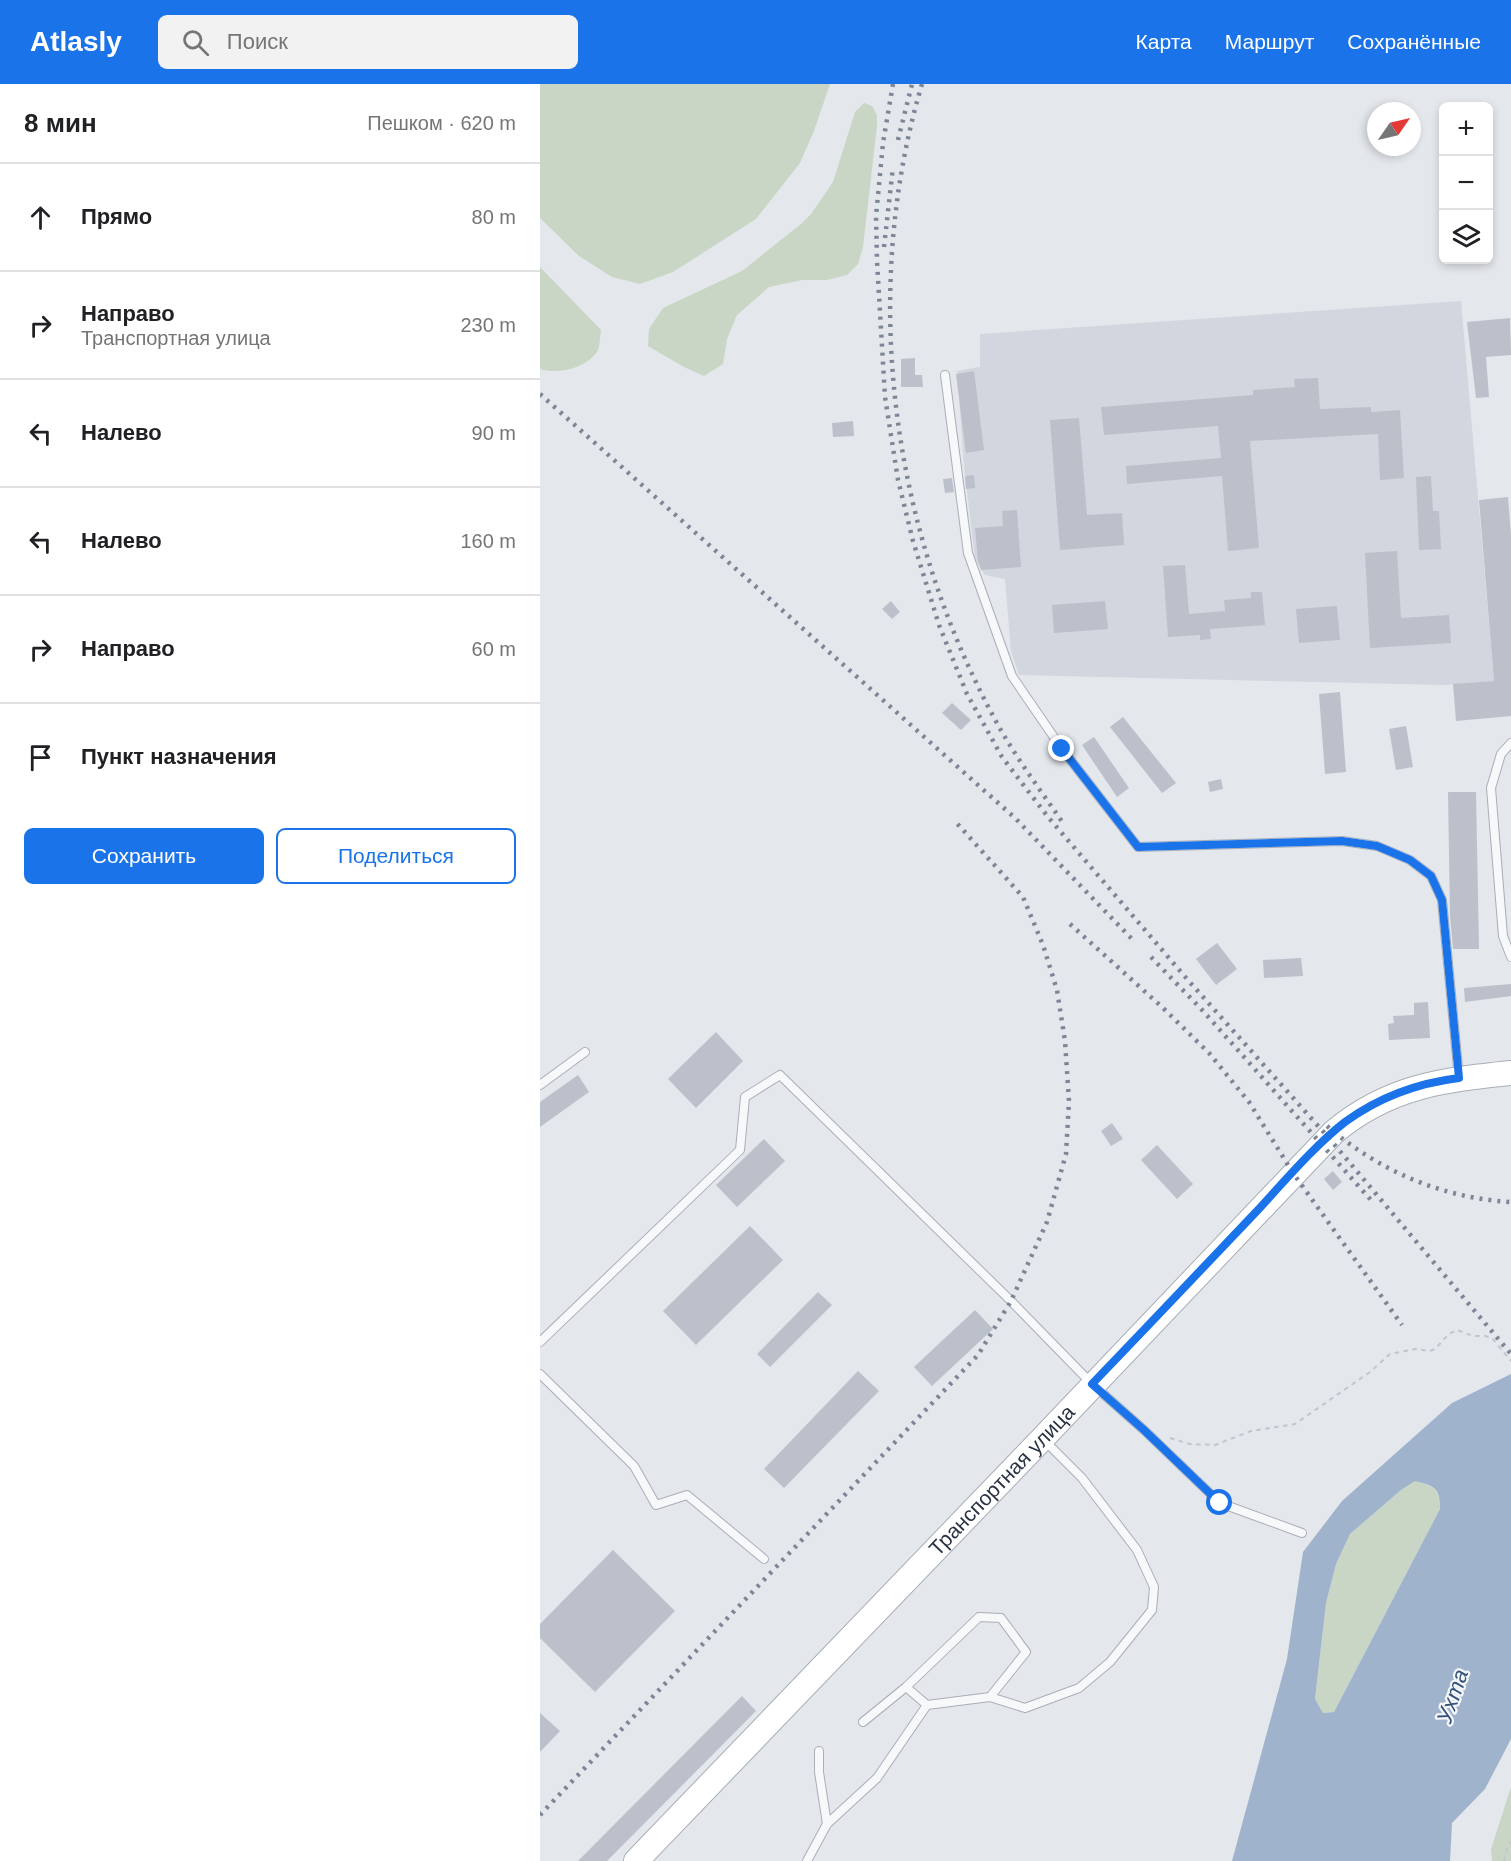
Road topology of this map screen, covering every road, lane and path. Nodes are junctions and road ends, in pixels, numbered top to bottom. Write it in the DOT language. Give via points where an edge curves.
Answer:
graph roads {
  1 [pos="945,375"];
  2 [pos="1511,743"];
  3 [pos="1511,957"];
  4 [pos="585,1052"];
  5 [pos="1511,1073"];
  6 [pos="1459,1078"];
  7 [pos="540,1086"];
  8 [pos="540,1342"];
  9 [pos="1511,1360"];
  10 [pos="540,1374"];
  11 [pos="1092,1384"];
  12 [pos="1144,1430"];
  13 [pos="1042,1438"];
  14 [pos="1302,1533"];
  15 [pos="764,1559"];
  16 [pos="906,1688"];
  17 [pos="990,1697"];
  18 [pos="927,1705"];
  19 [pos="863,1722"];
  20 [pos="819,1751"];
  21 [pos="827,1824"];
  22 [pos="1511,1842"];
  23 [pos="636,1861"];
  24 [pos="807,1861"];
  25 [pos="1504,1861"];
  1 -- 6 [label="lane" via="968,553 1012,676 1062,749 1138,847 1342,841 1377,846 1410,860 1431,876 1442,900"];
  2 -- 3 [label="lane" via="1501,754 1491,788 1503,936"];
  4 -- 7 [label="lane"];
  5 -- 6 [label="street, Транспортная улица"];
  6 -- 11 [label="street, Транспортная улица" via="1393,1096 1345,1122"];
  8 -- 11 [label="lane" via="740,1150 745,1097 780,1075"];
  9 -- 12 [label="path" via="1492,1338 1457,1330 1430,1351 1415,1349 1390,1354 1295,1424 1251,1431 1215,1445 1190,1444"];
  10 -- 15 [label="lane" via="634,1466 656,1505 687,1495"];
  11 -- 12 [label="lane"];
  11 -- 13 [label="street, Транспортная улица"];
  12 -- 14 [label="lane" via="1220,1503"];
  13 -- 17 [label="lane" via="1082,1478 1137,1550 1154,1587 1152,1610 1110,1662 1079,1688 1025,1708"];
  13 -- 23 [label="street, Транспортная улица"];
  16 -- 17 [label="lane" via="979,1617 1001,1618 1026,1652"];
  16 -- 18 [label="lane"];
  16 -- 19 [label="lane"];
  17 -- 18 [label="lane"];
  18 -- 21 [label="lane" via="877,1778"];
  20 -- 21 [label="lane"];
  21 -- 24 [label="lane"];
  22 -- 25 [label="path"];
}
